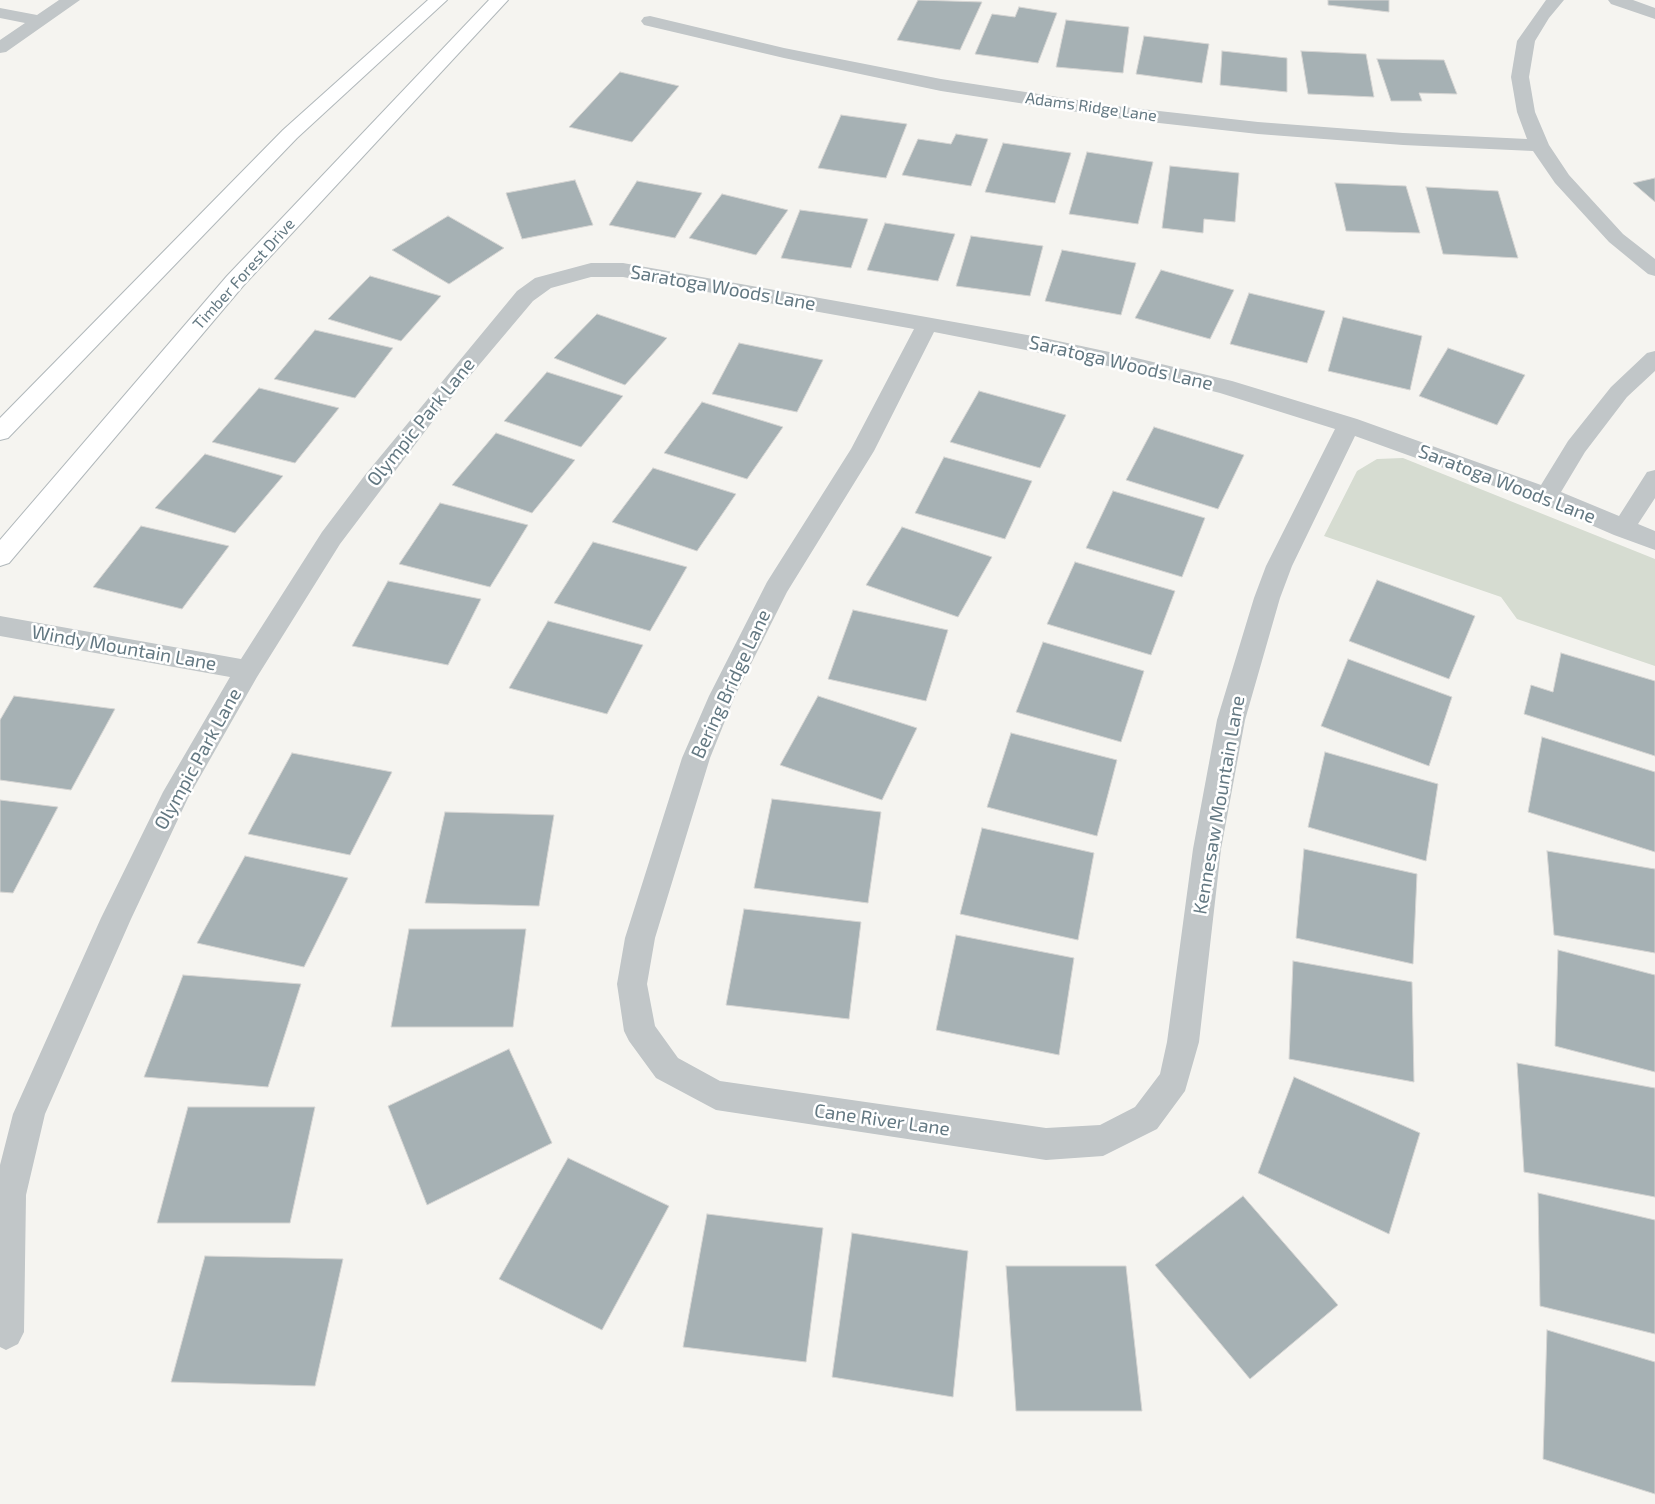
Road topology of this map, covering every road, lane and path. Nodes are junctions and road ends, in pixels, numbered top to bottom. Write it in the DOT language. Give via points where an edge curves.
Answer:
graph roads {
  1 [pos="71,0"];
  2 [pos="438,0"];
  3 [pos="499,0"];
  4 [pos="1555,0"];
  5 [pos="1617,0"];
  6 [pos="0,14"];
  7 [pos="1655,14"];
  8 [pos="650,20"];
  9 [pos="40,21"];
  10 [pos="0,48"];
  11 [pos="1539,145"];
  12 [pos="1655,269"];
  13 [pos="566,275"];
  14 [pos="927,324"];
  15 [pos="1655,358"];
  16 [pos="1349,425"];
  17 [pos="0,432"];
  18 [pos="1655,478"];
  19 [pos="1547,496"];
  20 [pos="1623,529"];
  21 [pos="1655,541"];
  22 [pos="0,557"];
  23 [pos="0,626"];
  24 [pos="248,670"];
  25 [pos="667,1068"];
  26 [pos="1103,1140"];
  27 [pos="6,1332"];
  1 -- 9 [label="street"];
  2 -- 17 [label="main road" via="290,134"];
  3 -- 22 [label="main road, Timber Forest Drive" via="235,281"];
  4 -- 11 [label="street" via="1526,41 1520,77 1526,112"];
  5 -- 7 [label="street"];
  6 -- 9 [label="street"];
  8 -- 11 [label="street, Adams Ridge Lane" via="784,53 932,83 1123,113 1268,129"];
  9 -- 10 [label="street"];
  11 -- 12 [label="street" via="1562,179 1616,238"];
  13 -- 14 [label="street, Saratoga Woods Lane" via="591,270 622,270"];
  13 -- 24 [label="street, Olympic Park Lane" via="543,283 525,296 434,404 331,538"];
  14 -- 16 [label="street, Saratoga Woods Lane" via="1128,362 1224,386"];
  14 -- 25 [label="street, Bering Bridge Lane" via="862,452 776,589 722,696 696,758 640,938 632,984 640,1031"];
  15 -- 19 [label="street" via="1619,392 1576,447"];
  16 -- 19 [label="street, Saratoga Woods Lane"];
  16 -- 26 [label="street, Kennesaw Mountain Lane" via="1279,566 1231,720 1207,849 1183,1042 1174,1080 1146,1118"];
  18 -- 20 [label="street"];
  19 -- 20 [label="street, Saratoga Woods Lane"];
  20 -- 21 [label="street, Saratoga Woods Lane"];
  23 -- 24 [label="street, Windy Mountain Lane"];
  24 -- 27 [label="street, Olympic Park Lane" via="177,792 116,918 29,1114 9,1195"];
  25 -- 26 [label="street, Cane River Lane" via="716,1095 1046,1144"];
}
